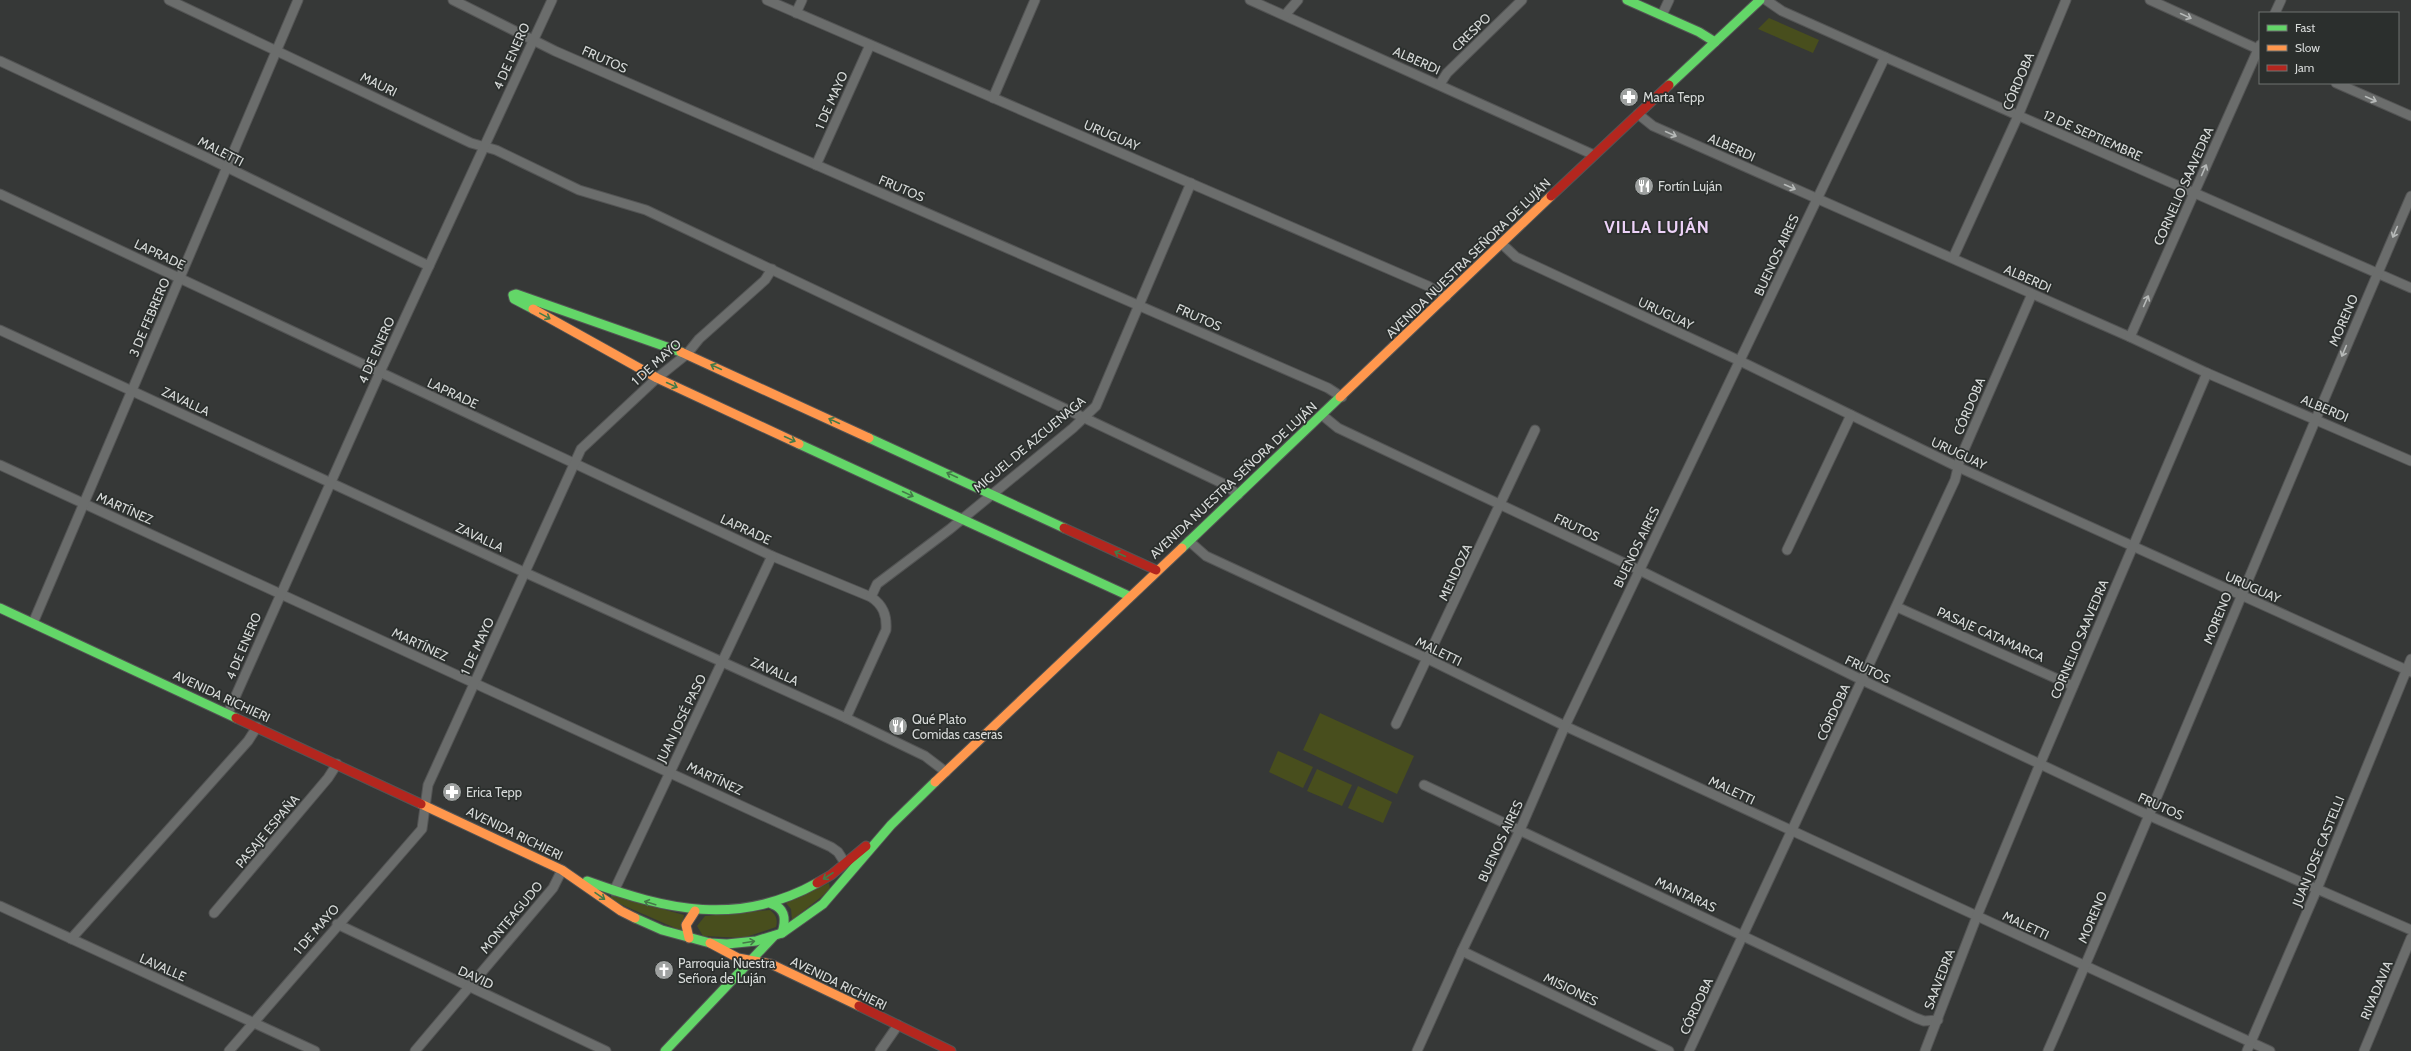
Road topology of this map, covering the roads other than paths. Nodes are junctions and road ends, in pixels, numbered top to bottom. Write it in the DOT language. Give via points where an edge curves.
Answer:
graph roads {
  1 [pos="169,0"];
  2 [pos="298,0"];
  3 [pos="453,0"];
  4 [pos="552,0"];
  5 [pos="767,0"];
  6 [pos="802,0"];
  7 [pos="1035,0"];
  8 [pos="1250,0"];
  9 [pos="1298,0"];
  10 [pos="1522,0"];
  11 [pos="1627,0"];
  12 [pos="1669,0"];
  13 [pos="1760,0"];
  14 [pos="1766,0"];
  15 [pos="2066,0"];
  16 [pos="2150,0"];
  17 [pos="2280,0"];
  18 [pos="2275,12"];
  19 [pos="796,14"];
  20 [pos="1285,15"];
  21 [pos="1662,15"];
  22 [pos="532,40"];
  23 [pos="1715,42"];
  24 [pos="870,45"];
  25 [pos="2259,48"];
  26 [pos="276,49"];
  27 [pos="1885,57"];
  28 [pos="0,61"];
  29 [pos="1440,84"];
  30 [pos="2338,84"];
  31 [pos="993,98"];
  32 [pos="1638,114"];
  33 [pos="2018,116"];
  34 [pos="2411,116"];
  35 [pos="485,146"];
  36 [pos="1594,155"];
  37 [pos="816,165"];
  38 [pos="226,168"];
  39 [pos="1191,183"];
  40 [pos="0,194"];
  41 [pos="2194,194"];
  42 [pos="2411,196"];
  43 [pos="1817,199"];
  44 [pos="1502,244"];
  45 [pos="1953,258"];
  46 [pos="429,266"];
  47 [pos="772,269"];
  48 [pos="2377,273"];
  49 [pos="180,277"];
  50 [pos="2411,288"];
  51 [pos="2032,294"];
  52 [pos="1446,297"];
  53 [pos="1140,306"];
  54 [pos="0,330"];
  55 [pos="2130,337"];
  56 [pos="687,354"];
  57 [pos="1740,361"];
  58 [pos="380,372"];
  59 [pos="2207,373"];
  60 [pos="658,378"];
  61 [pos="132,391"];
  62 [pos="1342,397"];
  63 [pos="1322,415"];
  64 [pos="1851,415"];
  65 [pos="1085,417"];
  66 [pos="2316,418"];
  67 [pos="1535,430"];
  68 [pos="2411,461"];
  69 [pos="575,464"];
  70 [pos="0,465"];
  71 [pos="1958,467"];
  72 [pos="331,482"];
  73 [pos="992,494"];
  74 [pos="1238,495"];
  75 [pos="84,504"];
  76 [pos="1500,506"];
  77 [pos="961,519"];
  78 [pos="1189,541"];
  79 [pos="2133,547"];
  80 [pos="1787,550"];
  81 [pos="772,556"];
  82 [pos="1156,570"];
  83 [pos="1639,570"];
  84 [pos="526,573"];
  85 [pos="280,593"];
  86 [pos="2240,595"];
  87 [pos="1129,596"];
  88 [pos="871,597"];
  89 [pos="1897,606"];
  90 [pos="0,608"];
  91 [pos="33,623"];
  92 [pos="1428,659"];
  93 [pos="2411,659"];
  94 [pos="723,662"];
  95 [pos="2409,671"];
  96 [pos="1862,680"];
  97 [pos="474,684"];
  98 [pos="2073,686"];
  99 [pos="228,713"];
  100 [pos="846,718"];
  101 [pos="1396,724"];
  102 [pos="1564,726"];
  103 [pos="257,727"];
  104 [pos="337,764"];
  105 [pos="2040,764"];
  106 [pos="670,772"];
  107 [pos="946,772"];
  108 [pos="1424,785"];
  109 [pos="426,805"];
  110 [pos="2150,816"];
  111 [pos="891,825"];
  112 [pos="1520,830"];
  113 [pos="1792,832"];
  114 [pos="845,863"];
  115 [pos="565,872"];
  116 [pos="2317,888"];
  117 [pos="614,891"];
  118 [pos="772,904"];
  119 [pos="1,908"];
  120 [pos="695,911"];
  121 [pos="214,913"];
  122 [pos="1977,916"];
  123 [pos="337,924"];
  124 [pos="2411,930"];
  125 [pos="778,934"];
  126 [pos="1742,935"];
  127 [pos="689,938"];
  128 [pos="2411,938"];
  129 [pos="71,939"];
  130 [pos="710,943"];
  131 [pos="1462,951"];
  132 [pos="749,962"];
  133 [pos="2085,966"];
  134 [pos="469,988"];
  135 [pos="1938,1020"];
  136 [pos="254,1023"];
  137 [pos="898,1025"];
  138 [pos="2250,1042"];
  139 [pos="1420,1050"];
  140 [pos="229,1051"];
  141 [pos="315,1051"];
  142 [pos="415,1051"];
  143 [pos="606,1051"];
  144 [pos="665,1051"];
  145 [pos="880,1051"];
  146 [pos="951,1051"];
  147 [pos="1669,1051"];
  148 [pos="1689,1051"];
  149 [pos="1925,1051"];
  150 [pos="2048,1051"];
  151 [pos="2247,1051"];
  152 [pos="2270,1051"];
  153 [pos="2364,1051"];
  1 -- 26 [label="street, MAURI"];
  2 -- 26 [label="street, 3 DE FEBRERO"];
  3 -- 22 [label="street, FRUTOS"];
  4 -- 22 [label="street, 4 DE ENERO"];
  5 -- 19 [label="street, URUGUAY"];
  6 -- 19 [label="street"];
  7 -- 31 [label="street"];
  8 -- 20 [label="street, ALBERDI"];
  9 -- 20 [label="street"];
  10 -- 29 [label="street, CRESPO" via="1447,73"];
  11 -- 21 [label="main road"];
  12 -- 21 [label="street"];
  13 -- 23 [label="main road, AVENIDA NUESTRA SEÑORA DE LUJÁN"];
  14 -- 27 [label="street, 12 DE SEPTIEMBRE" via="1782,11"];
  15 -- 33 [label="street, CÓRDOBA"];
  16 -- 25 [label="street, one-way"];
  17 -- 18 [label="street"];
  19 -- 24 [label="street, URUGUAY"];
  20 -- 29 [label="street, ALBERDI"];
  21 -- 23 [label="main road"];
  22 -- 35 [label="street, 4 DE ENERO"];
  22 -- 37 [label="street, FRUTOS"];
  23 -- 32 [label="main road, AVENIDA NUESTRA SEÑORA DE LUJÁN"];
  24 -- 31 [label="street, URUGUAY"];
  24 -- 37 [label="street, 1 DE MAYO"];
  41 -- 25 [label="street, CORNELIO SAAVEDRA, one-way"];
  26 -- 35 [label="street, MAURI" via="471,143"];
  26 -- 38 [label="street, 3 DE FEBRERO"];
  27 -- 33 [label="street, 12 DE SEPTIEMBRE"];
  27 -- 43 [label="street, BUENOS AIRES"];
  28 -- 38 [label="street, MALETTI"];
  29 -- 36 [label="street, ALBERDI"];
  30 -- 34 [label="street, one-way"];
  31 -- 39 [label="street, URUGUAY"];
  32 -- 36 [label="main road, AVENIDA NUESTRA SEÑORA DE LUJÁN"];
  32 -- 43 [label="street, ALBERDI, one-way" via="1653,126"];
  33 -- 41 [label="street, 12 DE SEPTIEMBRE"];
  33 -- 45 [label="street, CÓRDOBA"];
  35 -- 46 [label="street, 4 DE ENERO"];
  35 -- 47 [label="street, MAURI" via="579,190 646,210"];
  36 -- 44 [label="main road, AVENIDA NUESTRA SEÑORA DE LUJÁN"];
  37 -- 53 [label="street, FRUTOS"];
  38 -- 46 [label="street, MALETTI"];
  38 -- 49 [label="street, 3 DE FEBRERO"];
  39 -- 52 [label="street, URUGUAY" via="1428,286"];
  39 -- 53 [label="street, MIGUEL DE AZCUENAGA"];
  40 -- 49 [label="street, LAPRADE"];
  41 -- 48 [label="street, 12 DE SEPTIEMBRE"];
  55 -- 41 [label="street, CORNELIO SAAVEDRA, one-way"];
  42 -- 48 [label="street, MORENO, one-way"];
  43 -- 45 [label="street, ALBERDI"];
  43 -- 57 [label="street, BUENOS AIRES"];
  44 -- 52 [label="main road, AVENIDA NUESTRA SEÑORA DE LUJÁN"];
  44 -- 57 [label="street, URUGUAY" via="1516,257"];
  45 -- 51 [label="street, ALBERDI"];
  46 -- 58 [label="street, 4 DE ENERO"];
  47 -- 56 [label="street, 1 DE MAYO" via="765,280 699,339"];
  47 -- 65 [label="street, MAURI"];
  48 -- 50 [label="street, 12 DE SEPTIEMBRE"];
  48 -- 66 [label="street, MORENO, one-way"];
  49 -- 58 [label="street, LAPRADE"];
  49 -- 61 [label="street, 3 DE FEBRERO"];
  51 -- 55 [label="street, ALBERDI"];
  51 -- 71 [label="street, CÓRDOBA"];
  52 -- 62 [label="main road, AVENIDA NUESTRA SEÑORA DE LUJÁN"];
  53 -- 62 [label="street, FRUTOS" via="1328,388"];
  53 -- 65 [label="street, MIGUEL DE AZCUENAGA" via="1096,406"];
  54 -- 61 [label="street, ZAVALLA"];
  55 -- 59 [label="street, ALBERDI"];
  56 -- 60 [label="street, 1 DE MAYO"];
  56 -- 60 [label="main road, one-way" via="524,296 513,295 514,299"];
  73 -- 56 [label="main road, one-way"];
  57 -- 64 [label="street, URUGUAY"];
  57 -- 83 [label="street, BUENOS AIRES"];
  58 -- 69 [label="street, LAPRADE"];
  58 -- 72 [label="street, 4 DE ENERO"];
  59 -- 66 [label="street, ALBERDI"];
  59 -- 79 [label="street, CORNELIO SAAVEDRA"];
  60 -- 69 [label="street, 1 DE MAYO" via="581,450"];
  60 -- 77 [label="main road, one-way"];
  61 -- 72 [label="street, ZAVALLA"];
  61 -- 75 [label="street, 3 DE FEBRERO"];
  62 -- 63 [label="main road, AVENIDA NUESTRA SEÑORA DE LUJÁN"];
  63 -- 74 [label="main road, AVENIDA NUESTRA SEÑORA DE LUJÁN"];
  63 -- 76 [label="street, FRUTOS" via="1338,428"];
  64 -- 71 [label="street, URUGUAY"];
  64 -- 80 [label="street"];
  65 -- 73 [label="street, MIGUEL DE AZCUENAGA"];
  65 -- 74 [label="street, MAURI" via="1226,485"];
  66 -- 68 [label="street, ALBERDI"];
  66 -- 86 [label="street, MORENO"];
  67 -- 76 [label="street, MENDOZA"];
  69 -- 81 [label="street, LAPRADE"];
  69 -- 84 [label="street, 1 DE MAYO"];
  70 -- 75 [label="street, MARTÍNEZ"];
  71 -- 79 [label="street, URUGUAY"];
  71 -- 89 [label="street, CÓRDOBA" via="1955,480"];
  72 -- 84 [label="street, ZAVALLA"];
  72 -- 85 [label="street, 4 DE ENERO"];
  73 -- 77 [label="street, MIGUEL DE AZCUENAGA"];
  82 -- 73 [label="main road, one-way"];
  74 -- 78 [label="main road, AVENIDA NUESTRA SEÑORA DE LUJÁN"];
  75 -- 85 [label="street, MARTÍNEZ"];
  75 -- 91 [label="street, 3 DE FEBRERO"];
  76 -- 83 [label="street, FRUTOS"];
  76 -- 92 [label="street, MENDOZA"];
  77 -- 87 [label="main road"];
  77 -- 88 [label="street, MIGUEL DE AZCUENAGA" via="877,584"];
  78 -- 82 [label="main road, AVENIDA NUESTRA SEÑORA DE LUJÁN"];
  78 -- 92 [label="street, MALETTI" via="1206,556"];
  79 -- 86 [label="street, URUGUAY"];
  79 -- 98 [label="street, CORNELIO SAAVEDRA"];
  81 -- 88 [label="street, LAPRADE"];
  81 -- 94 [label="street, JUAN JOSÉ PASO"];
  82 -- 87 [label="main road, AVENIDA NUESTRA SEÑORA DE LUJÁN"];
  83 -- 96 [label="street, FRUTOS"];
  83 -- 102 [label="street, BUENOS AIRES"];
  84 -- 94 [label="street, ZAVALLA"];
  84 -- 97 [label="street, 1 DE MAYO"];
  85 -- 97 [label="street, MARTÍNEZ"];
  85 -- 99 [label="street, 4 DE ENERO"];
  86 -- 95 [label="street, URUGUAY"];
  86 -- 110 [label="street, MORENO"];
  87 -- 107 [label="main road, AVENIDA NUESTRA SEÑORA DE LUJÁN"];
  88 -- 100 [label="street, LAPRADE" via="880,603 887,620 886,630"];
  89 -- 96 [label="street, CÓRDOBA"];
  89 -- 98 [label="street, PASAJE CATAMARCA"];
  90 -- 91 [label="main road, AVENIDA RICHIERI"];
  91 -- 99 [label="main road, AVENIDA RICHIERI"];
  92 -- 101 [label="street, MENDOZA"];
  92 -- 102 [label="street, MALETTI"];
  93 -- 95 [label="street, JUAN JOSE CASTELLI"];
  94 -- 100 [label="street, ZAVALLA"];
  94 -- 106 [label="street, JUAN JOSÉ PASO"];
  95 -- 116 [label="street, JUAN JOSE CASTELLI"];
  96 -- 105 [label="street, FRUTOS"];
  96 -- 113 [label="street, CÓRDOBA"];
  97 -- 106 [label="street, MARTÍNEZ"];
  97 -- 109 [label="street, 1 DE MAYO" via="428,785"];
  98 -- 105 [label="street, CORNELIO SAAVEDRA"];
  99 -- 103 [label="main road, AVENIDA RICHIERI"];
  100 -- 107 [label="street, ZAVALLA" via="925,756"];
  102 -- 112 [label="street, BUENOS AIRES"];
  102 -- 113 [label="street, MALETTI"];
  103 -- 104 [label="main road, AVENIDA RICHIERI"];
  103 -- 129 [label="street" via="248,742"];
  104 -- 109 [label="main road, AVENIDA RICHIERI"];
  104 -- 121 [label="street, PASAJE ESPAÑA"];
  105 -- 110 [label="street, FRUTOS"];
  105 -- 122 [label="street, CORNELIO SAAVEDRA"];
  106 -- 114 [label="street, MARTÍNEZ" via="831,847"];
  106 -- 117 [label="street, JUAN JOSÉ PASO"];
  107 -- 111 [label="main road, AVENIDA NUESTRA SEÑORA DE LUJÁN"];
  108 -- 112 [label="street, MANTARAS"];
  109 -- 115 [label="main road, AVENIDA RICHIERI"];
  109 -- 123 [label="street, 1 DE MAYO" via="422,828"];
  110 -- 116 [label="street, FRUTOS"];
  110 -- 133 [label="street, MORENO"];
  111 -- 114 [label="main road"];
  111 -- 125 [label="main road, AVENIDA NUESTRA SEÑORA DE LUJÁN" via="823,904"];
  112 -- 126 [label="street, MANTARAS"];
  112 -- 131 [label="street, BUENOS AIRES"];
  113 -- 122 [label="street, MALETTI"];
  113 -- 126 [label="street, CÓRDOBA"];
  114 -- 118 [label="main road, one-way" via="820,881"];
  115 -- 117 [label="main road"];
  115 -- 127 [label="main road, AVENIDA RICHIERI, one-way" via="638,920"];
  115 -- 134 [label="street, MONTEAGUDO"];
  116 -- 124 [label="street, FRUTOS"];
  116 -- 138 [label="street, JUAN JOSE CASTELLI"];
  120 -- 117 [label="main road, one-way" via="662,906"];
  118 -- 120 [label="main road" via="734,910"];
  118 -- 125 [label="main road" via="785,914 785,924"];
  119 -- 129 [label="street, LAVALLE"];
  120 -- 127 [label="main road" via="686,925"];
  122 -- 133 [label="street, MALETTI"];
  122 -- 135 [label="street, SAAVEDRA"];
  123 -- 134 [label="street, DAVID"];
  123 -- 136 [label="street, 1 DE MAYO"];
  130 -- 125 [label="main road, AVENIDA NUESTRA SEÑORA DE LUJÁN, one-way" via="739,944"];
  125 -- 132 [label="main road"];
  126 -- 135 [label="street, MANTARAS" via="1916,1018 1924,1021"];
  126 -- 148 [label="street, CÓRDOBA"];
  127 -- 130 [label="main road, AVENIDA RICHIERI"];
  128 -- 153 [label="street, RIVADAVIA"];
  129 -- 136 [label="street, LAVALLE"];
  130 -- 132 [label="main road, AVENIDA RICHIERI"];
  131 -- 139 [label="street, BUENOS AIRES"];
  131 -- 147 [label="street, MISIONES"];
  132 -- 137 [label="main road, AVENIDA RICHIERI" via="771,964"];
  132 -- 144 [label="main road"];
  133 -- 138 [label="street, MALETTI"];
  133 -- 150 [label="street, MORENO"];
  134 -- 142 [label="street, MONTEAGUDO"];
  134 -- 143 [label="street, DAVID"];
  135 -- 149 [label="street, SAAVEDRA"];
  136 -- 140 [label="street, 1 DE MAYO"];
  136 -- 141 [label="street, LAVALLE"];
  137 -- 145 [label="street"];
  137 -- 146 [label="main road, AVENIDA RICHIERI"];
  138 -- 151 [label="street, JUAN JOSE CASTELLI"];
  138 -- 152 [label="street, MALETTI"];
}
